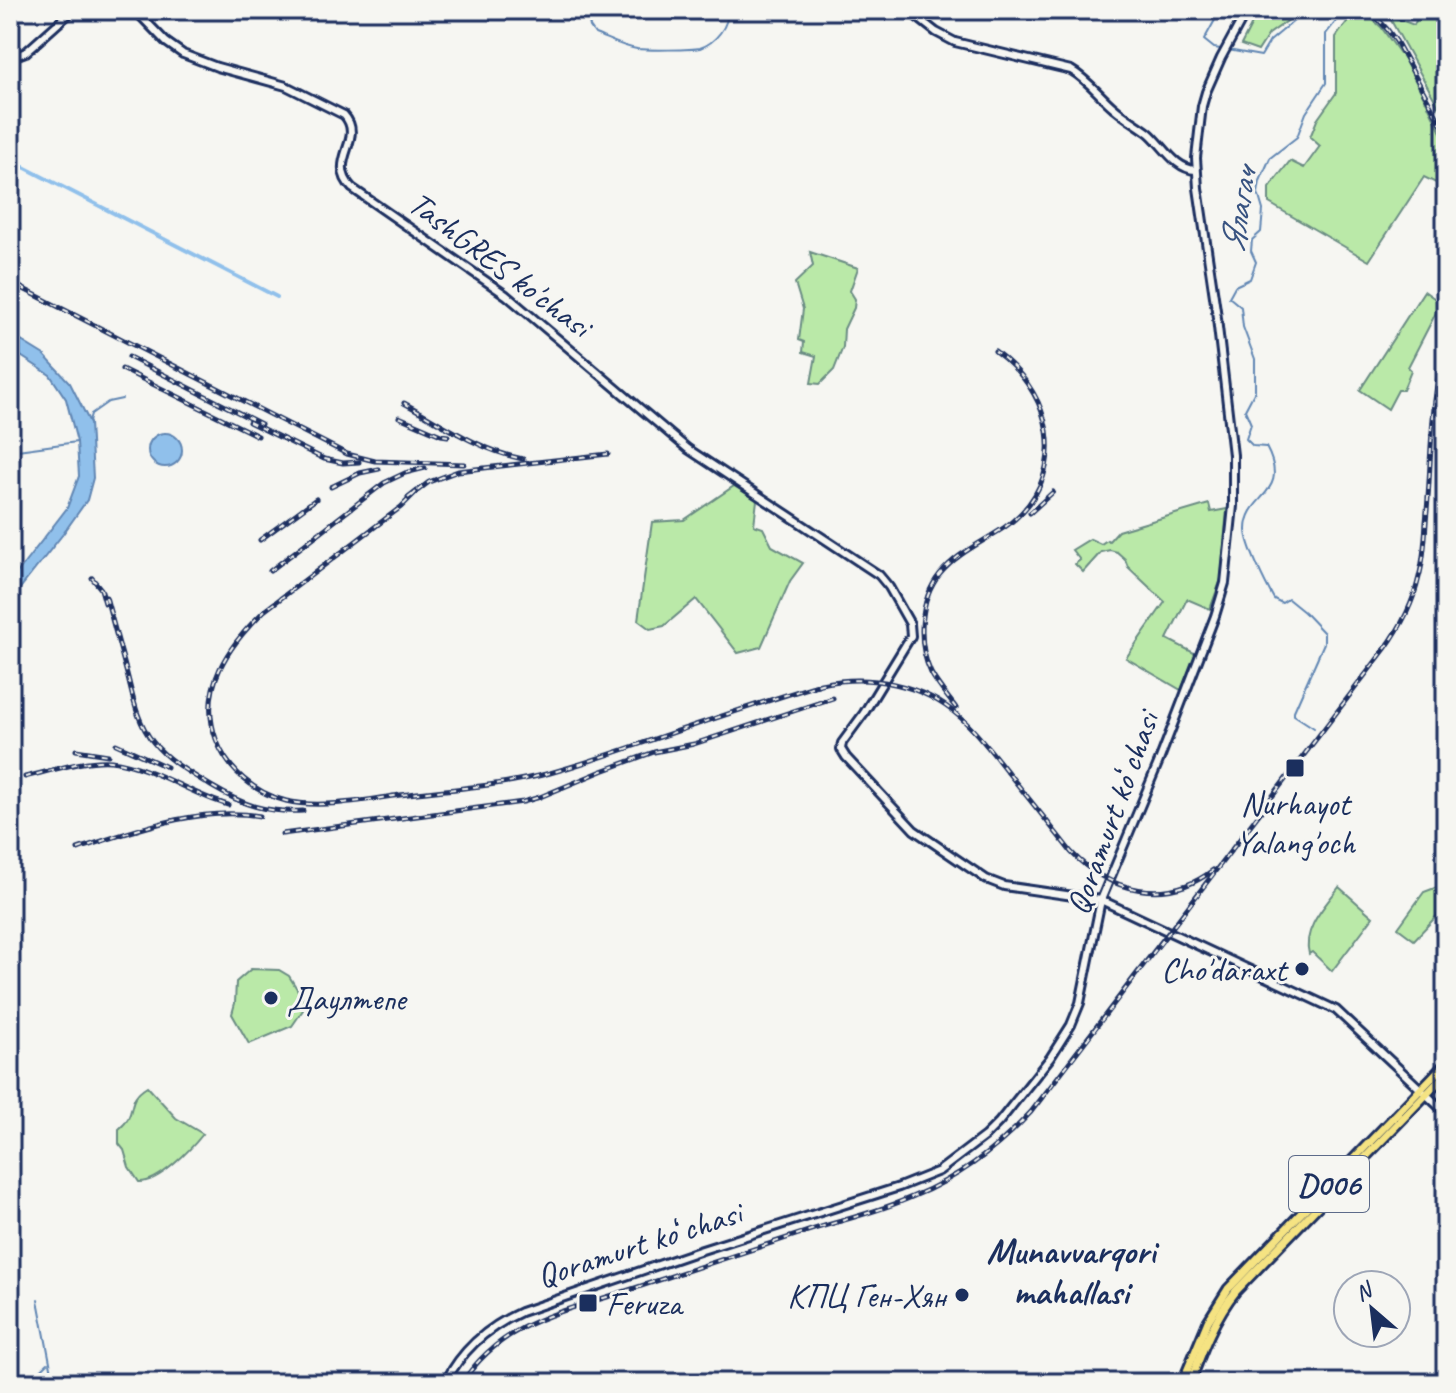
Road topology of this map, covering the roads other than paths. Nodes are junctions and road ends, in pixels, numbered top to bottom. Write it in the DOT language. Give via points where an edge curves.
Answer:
graph roads {
  1 [pos="73,10"];
  2 [pos="135,10"];
  3 [pos="908,10"];
  4 [pos="1246,10"];
  5 [pos="10,53"];
  6 [pos="1195,170"];
  7 [pos="1100,900"];
  8 [pos="1446,1063"];
  9 [pos="1446,1074"];
  10 [pos="1424,1092"];
  11 [pos="1446,1113"];
  12 [pos="1274,1245"];
  13 [pos="444,1383"];
  14 [pos="1182,1383"];
  15 [pos="1190,1383"];
  1 -- 5 [label="main road" via="26,52"];
  2 -- 7 [label="main road, TashGRES ko'chasi" via="183,54 286,86 344,115 351,134 342,169 352,188 506,295 688,449 881,577 912,635 841,749 914,830 984,878 1004,886"];
  3 -- 6 [label="main road" via="955,42 1080,75 1179,165"];
  4 -- 6 [label="main road, Qoramurt koʻchasi" via="1201,98"];
  6 -- 7 [label="main road, Qoramurt koʻchasi" via="1230,456 1223,583"];
  7 -- 10 [label="main road" via="1336,1010"];
  7 -- 13 [label="main road, Qoramurt koʻchasi" via="1071,1025 1006,1113 952,1162 924,1178 536,1305 480,1338"];
  8 -- 10 [label="main road, D006"];
  9 -- 10 [label="main road, D006"];
  10 -- 11 [label="main road"];
  10 -- 12 [label="main road, D006"];
  12 -- 14 [label="main road, D006" via="1217,1304"];
  12 -- 15 [label="main road, D006" via="1222,1309"];
}
